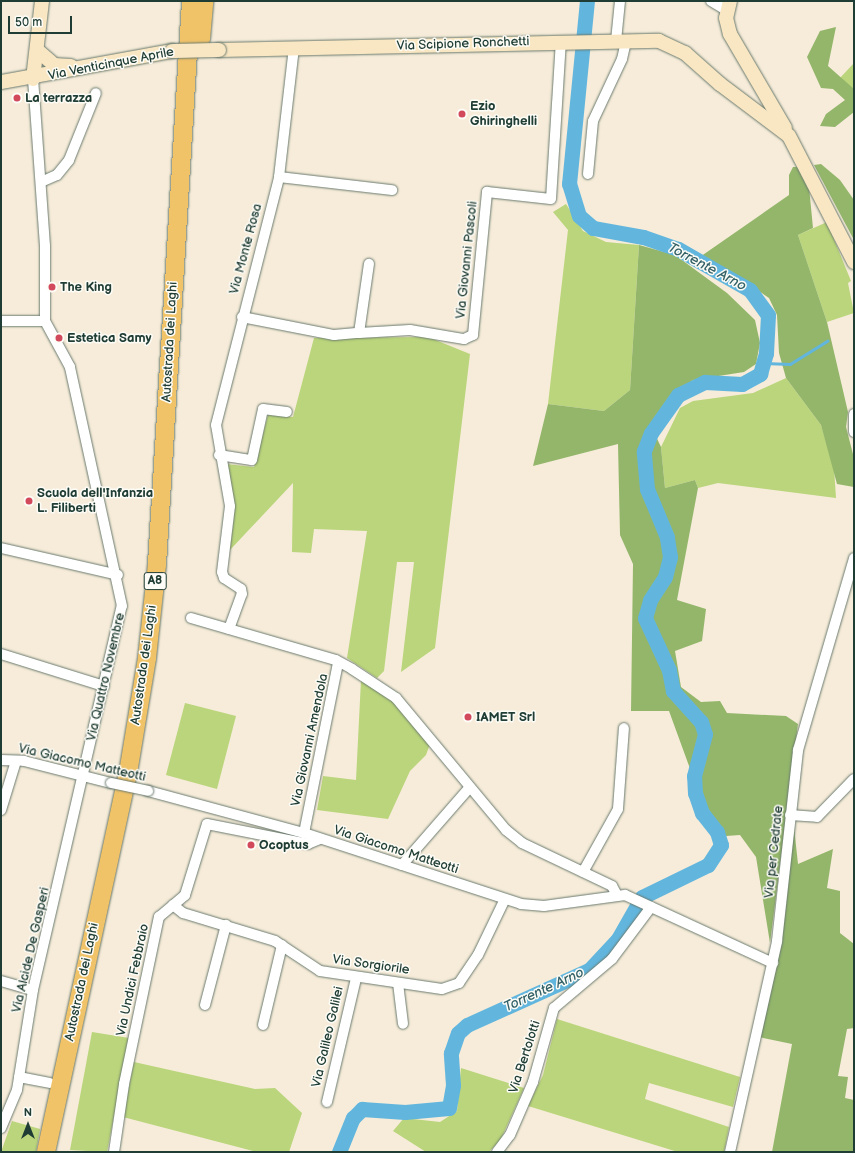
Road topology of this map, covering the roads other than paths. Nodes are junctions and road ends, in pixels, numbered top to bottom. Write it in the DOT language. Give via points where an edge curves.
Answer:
graph roads {
  1 [pos="42,1"];
  2 [pos="191,1"];
  3 [pos="204,1"];
  4 [pos="620,1"];
  5 [pos="711,1"];
  6 [pos="728,6"];
  7 [pos="564,41"];
  8 [pos="624,42"];
  9 [pos="294,48"];
  10 [pos="37,50"];
  11 [pos="98,66"];
  12 [pos="33,79"];
  13 [pos="756,80"];
  14 [pos="1,82"];
  15 [pos="96,93"];
  16 [pos="767,99"];
  17 [pos="742,101"];
  18 [pos="761,118"];
  19 [pos="790,136"];
  20 [pos="588,174"];
  21 [pos="279,177"];
  22 [pos="812,177"];
  23 [pos="41,182"];
  24 [pos="392,190"];
  25 [pos="854,262"];
  26 [pos="369,264"];
  27 [pos="242,317"];
  28 [pos="1,321"];
  29 [pos="45,321"];
  30 [pos="359,333"];
  31 [pos="287,412"];
  32 [pos="854,414"];
  33 [pos="854,432"];
  34 [pos="219,455"];
  35 [pos="1,548"];
  36 [pos="854,558"];
  37 [pos="118,575"];
  38 [pos="191,618"];
  39 [pos="229,629"];
  40 [pos="1,654"];
  41 [pos="338,663"];
  42 [pos="104,686"];
  43 [pos="624,728"];
  44 [pos="1,760"];
  45 [pos="16,760"];
  46 [pos="84,776"];
  47 [pos="854,779"];
  48 [pos="470,786"];
  49 [pos="1,810"];
  50 [pos="790,815"];
  51 [pos="304,834"];
  52 [pos="320,839"];
  53 [pos="402,866"];
  54 [pos="583,872"];
  55 [pos="617,895"];
  56 [pos="505,899"];
  57 [pos="173,905"];
  58 [pos="649,906"];
  59 [pos="226,925"];
  60 [pos="282,945"];
  61 [pos="774,963"];
  62 [pos="356,978"];
  63 [pos="1,981"];
  64 [pos="398,983"];
  65 [pos="33,990"];
  66 [pos="205,1005"];
  67 [pos="403,1024"];
  68 [pos="263,1025"];
  69 [pos="19,1077"];
  70 [pos="50,1082"];
  71 [pos="326,1102"];
  72 [pos="1,1128"];
  73 [pos="46,1152"];
  74 [pos="58,1152"];
  75 [pos="114,1152"];
  76 [pos="497,1152"];
  77 [pos="730,1152"];
  1 -- 10 [label="street, Via Quattro Novembre"];
  2 -- 73 [label="highway, Autostrada dei Laghi / A8" via="157,564 147,658 128,773"];
  3 -- 74 [label="highway, Autostrada dei Laghi / A8" via="168,567 158,658 139,775"];
  4 -- 8 [label="street"];
  5 -- 6 [label="street"];
  6 -- 13 [label="street" via="727,26"];
  7 -- 8 [label="street, Via Scipione Ronchetti"];
  7 -- 9 [label="street, Via Scipione Ronchetti"];
  7 -- 30 [label="street, Via Giovanni Pascoli" via="551,199 487,192 473,335 464,339 410,330"];
  8 -- 17 [label="street, Via Scipione Ronchetti" via="648,40 671,46 700,64"];
  8 -- 18 [label="street, Via Scipione Ronchetti" via="681,61"];
  8 -- 20 [label="street" via="622,59 593,121"];
  9 -- 11 [label="street, Via Venticinque Aprile, bridge" via="172,52"];
  9 -- 21 [label="street, Via Monte Rosa"];
  10 -- 11 [label="street" via="54,65"];
  10 -- 12 [label="street, Via Quattro Novembre"];
  11 -- 12 [label="street, Via Venticinque Aprile"];
  12 -- 14 [label="street, Via Venticinque Aprile"];
  12 -- 23 [label="street, Via Quattro Novembre"];
  13 -- 16 [label="street"];
  13 -- 17 [label="street" via="752,99"];
  15 -- 23 [label="street" via="69,160 57,175"];
  16 -- 18 [label="street"];
  16 -- 19 [label="street"];
  17 -- 18 [label="street, Via Scipione Ronchetti"];
  18 -- 19 [label="street"];
  18 -- 22 [label="street" via="784,141"];
  19 -- 22 [label="street"];
  21 -- 24 [label="street"];
  21 -- 27 [label="street, Via Monte Rosa"];
  22 -- 25 [label="street"];
  23 -- 29 [label="street, Via Quattro Novembre"];
  26 -- 30 [label="street"];
  27 -- 30 [label="street, Via Giovanni Pascoli" via="334,335"];
  27 -- 34 [label="street, Via Monte Rosa" via="219,411"];
  28 -- 29 [label="street"];
  29 -- 37 [label="street, Via Quattro Novembre" via="70,367"];
  31 -- 34 [label="street" via="263,409 252,460"];
  32 -- 33 [label="street"];
  34 -- 39 [label="street, Via Monte Rosa" via="230,506 222,572 224,578 241,589 242,594"];
  35 -- 37 [label="street"];
  36 -- 50 [label="street, Via per Cedrate" via="799,743"];
  37 -- 42 [label="street, Via Quattro Novembre" via="122,606"];
  38 -- 39 [label="street, Via Giovanni Amendola"];
  39 -- 41 [label="street, Via Giovanni Amendola"];
  40 -- 42 [label="street"];
  41 -- 48 [label="street" via="396,698"];
  41 -- 51 [label="street, Via Giovanni Amendola"];
  42 -- 46 [label="street, Via Quattro Novembre"];
  43 -- 54 [label="street" via="618,809"];
  44 -- 45 [label="street, Via Giacomo Matteotti"];
  45 -- 46 [label="street, Via Giacomo Matteotti"];
  45 -- 49 [label="street"];
  46 -- 51 [label="street, Via Giacomo Matteotti, bridge"];
  46 -- 65 [label="street, Via Alcide De Gasperi"];
  47 -- 50 [label="street" via="817,816"];
  48 -- 53 [label="street"];
  48 -- 54 [label="street" via="499,823 522,843"];
  50 -- 61 [label="street, Via per Cedrate"];
  51 -- 52 [label="street, Via Giacomo Matteotti"];
  52 -- 53 [label="street, Via Giacomo Matteotti"];
  52 -- 57 [label="street, Via Undici Febbraio" via="308,844 207,824 185,895"];
  53 -- 56 [label="street, Via Giacomo Matteotti"];
  54 -- 55 [label="street" via="612,886"];
  55 -- 56 [label="street, Via Giacomo Matteotti" via="544,906"];
  55 -- 58 [label="street, Via Giacomo Matteotti" via="632,898"];
  56 -- 64 [label="street, Via Sorgiorile" via="478,955 459,983 442,989"];
  57 -- 59 [label="street, Via Sorgiorile" via="183,913"];
  57 -- 75 [label="street, Via Undici Febbraio" via="159,917 124,1084"];
  58 -- 61 [label="street, Via Giacomo Matteotti"];
  58 -- 76 [label="street, Via Bertolotti" via="612,959 554,1008 533,1082 510,1135"];
  59 -- 60 [label="street, Via Sorgiorile"];
  59 -- 66 [label="street"];
  60 -- 62 [label="street, Via Sorgiorile" via="311,966"];
  60 -- 68 [label="street"];
  61 -- 77 [label="street, Via per Cedrate"];
  62 -- 64 [label="street, Via Sorgiorile"];
  62 -- 71 [label="street, Via Galileo Galilei"];
  63 -- 65 [label="street"];
  64 -- 67 [label="street"];
  65 -- 69 [label="street, Via Alcide De Gasperi"];
  69 -- 70 [label="street"];
  69 -- 72 [label="street, Via Alcide De Gasperi"];
}
